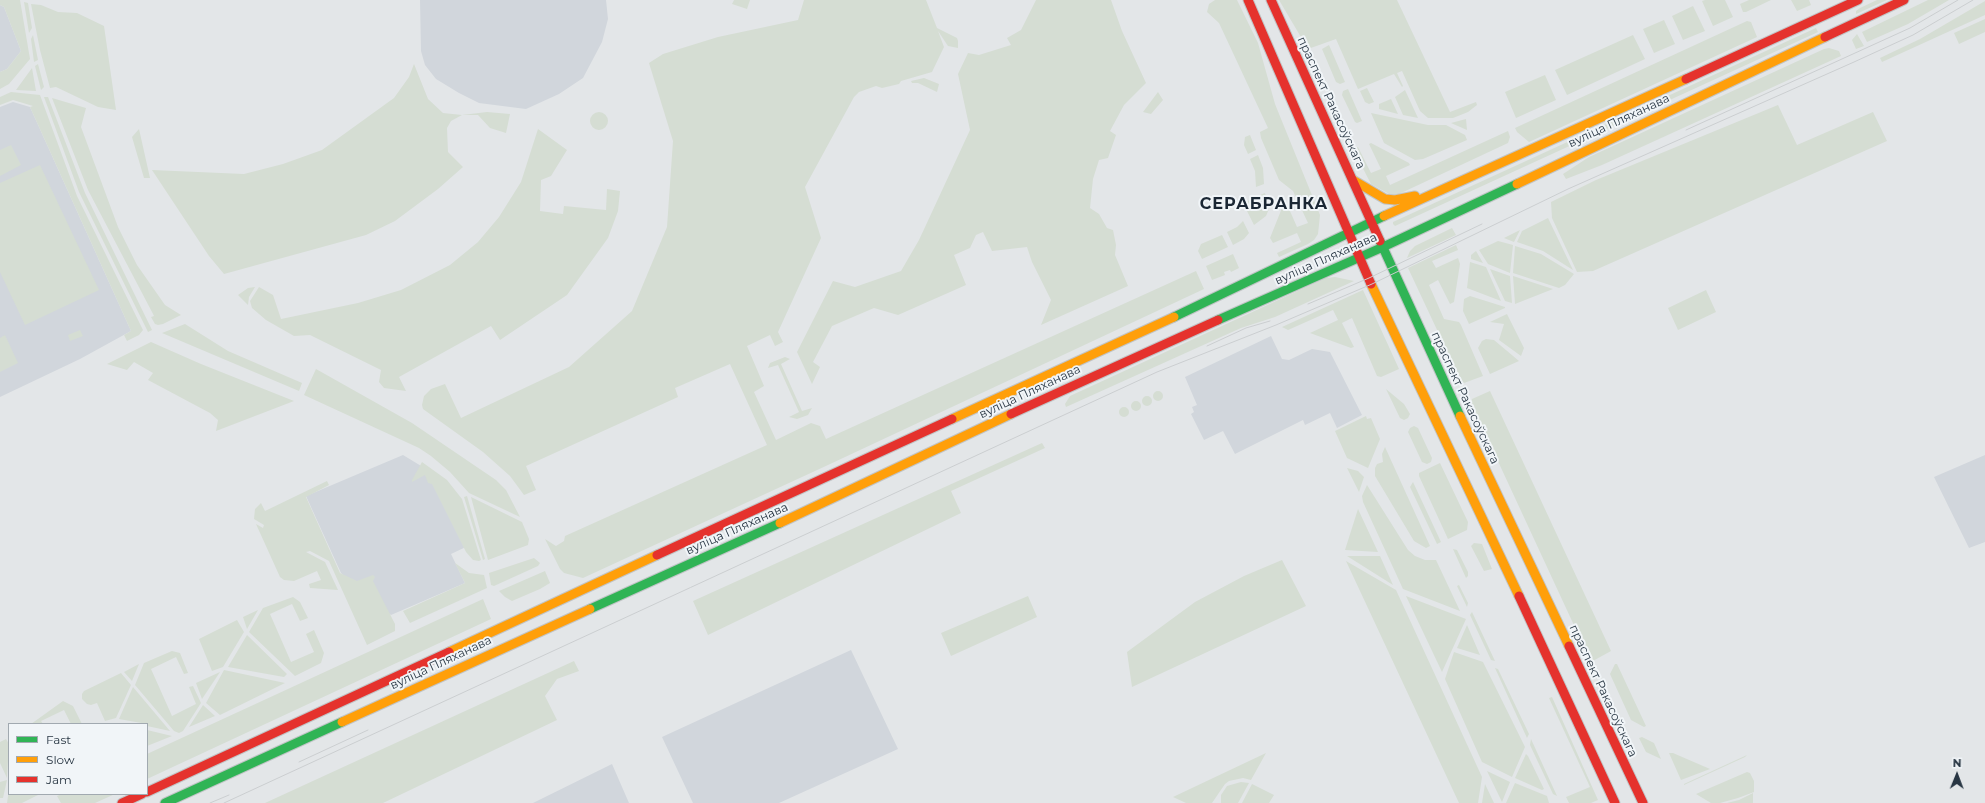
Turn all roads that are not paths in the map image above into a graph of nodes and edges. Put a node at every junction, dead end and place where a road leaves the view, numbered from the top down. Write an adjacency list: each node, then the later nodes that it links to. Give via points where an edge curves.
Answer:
1 (1248, 0): 8 (main road, праспект Ракасоўскага)
2 (1271, 0): 5 (main road, праспект Ракасоўскага)
3 (1858, 0): 6 (main road, вуліца Пляханава)
4 (1904, 0): 9 (main road, вуліца Пляханава)
5 (1353, 180): 6 (main road, via 1376,195 1395,200); 7 (main road, праспект Ракасоўскага)
6 (1448, 187): 7 (main road, вуліца Пляханава)
7 (1372, 222): 8 (main road, вуліца Пляханава); 9 (main road, праспект Ракасоўскага)
8 (1348, 233): 10 (main road, праспект Ракасоўскага); 12 (main road, вуліца Пляханава, via 1254,280 580,590)
9 (1383, 247): 10 (main road, вуліца Пляханава); 11 (main road, праспект Ракасоўскага)
10 (1360, 256): 11 (main road, праспект Ракасоўскага, via 1384,313); 13 (main road, вуліца Пляханава, via 1048,396 852,490)
11 (1538, 610): 18 (main road, праспект Ракасоўскага); 19 (main road, праспект Ракасоўскага, via 1580,669)
12 (327, 710): 13 (main road); 14 (main road, вуліца Пляханава)
13 (334, 725): 17 (main road, вуліца Пляханава)
14 (148, 792)
15 (140, 795): 16 (main road)
16 (122, 803)
17 (165, 803)
18 (1615, 803)
19 (1643, 803)

